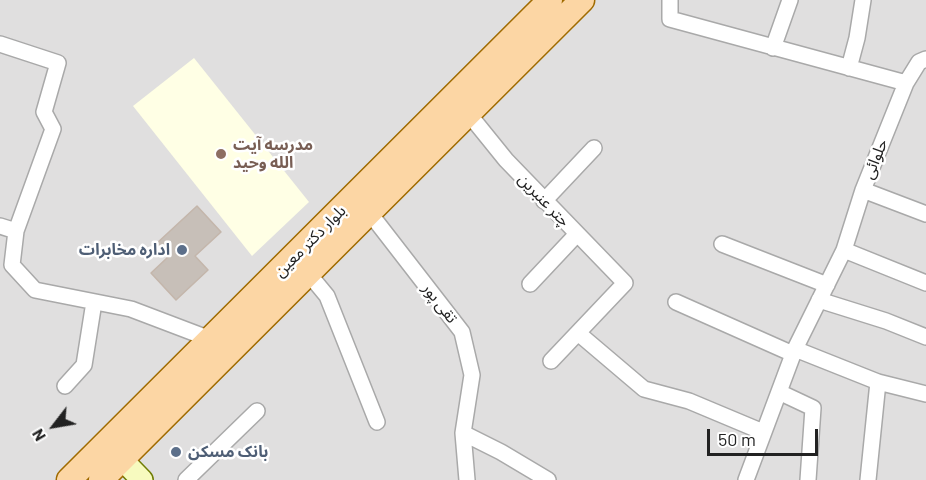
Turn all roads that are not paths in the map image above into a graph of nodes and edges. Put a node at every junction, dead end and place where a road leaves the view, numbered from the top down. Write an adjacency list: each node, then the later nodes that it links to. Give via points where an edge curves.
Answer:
1 (550, 0): 31 (main road, بلوار دکتر معین)
2 (582, 0): 11 (main road, بلوار دکتر معین)
3 (670, 0): 7 (street, via 670,19)
4 (789, 0): 7 (street)
5 (863, 0): 9 (street)
6 (0, 44): 18 (street, via 58,63 44,112 53,129)
7 (773, 48): 9 (street)
8 (926, 59): 10 (street, حلوائی, via 919,62)
9 (849, 68): 10 (street)
10 (906, 83): 13 (street, حلوائی)
11 (468, 113): 14 (street, چتر عنبرین); 15 (main road, بلوار دکتر معین)
12 (594, 148): 14 (street)
13 (863, 190): 16 (street); 21 (street, حلوائی)
14 (544, 201): 19 (street, چتر عنبرین)
15 (369, 212): 22 (main road, بلوار دکتر معین); 41 (street, تقی پور, via 462,332 472,375)
16 (926, 214)
17 (0, 226): 18 (street)
18 (16, 231): 27 (street, via 12,265 35,290)
19 (577, 234): 24 (street); 29 (street, چتر عنبرین, via 625,283)
20 (722, 244): 25 (street)
21 (844, 250): 23 (street); 25 (street, حلوائی)
22 (308, 273): 39 (street, via 327,296); 42 (main road, بلوار دکتر معین)
23 (926, 283)
24 (530, 284)
25 (827, 285): 26 (street, حلوائی)
26 (819, 300): 30 (street); 32 (street, حلوائی)
27 (94, 302): 31 (street, via 131,309); 35 (street, via 84,365)
28 (676, 302): 32 (street)
29 (578, 333): 33 (street); 40 (street, via 644,389 689,401)
30 (926, 337)
31 (210, 339): 42 (main road, بلوار دکتر معین)
32 (794, 352): 34 (street); 36 (street, حلوائی)
33 (551, 361)
34 (878, 382): 37 (street); 52 (street)
35 (65, 386)
36 (779, 392): 40 (street, حلوائی); 51 (street, via 813,408)
37 (926, 394)
38 (256, 411): 47 (street)
39 (377, 422)
40 (763, 432): 50 (street, حلوائی)
41 (463, 433): 43 (street, via 501,452); 48 (street, تقی پور)
42 (114, 451): 44 (main road, بلوار دکتر معین); 45 (main road, بلوار دکتر معین); 46 (street)
43 (525, 474): 49 (street)
44 (69, 480)
45 (101, 480)
46 (142, 480)
47 (186, 480)
48 (467, 480)
49 (548, 480)
50 (746, 480)
51 (808, 480)
52 (868, 480)

